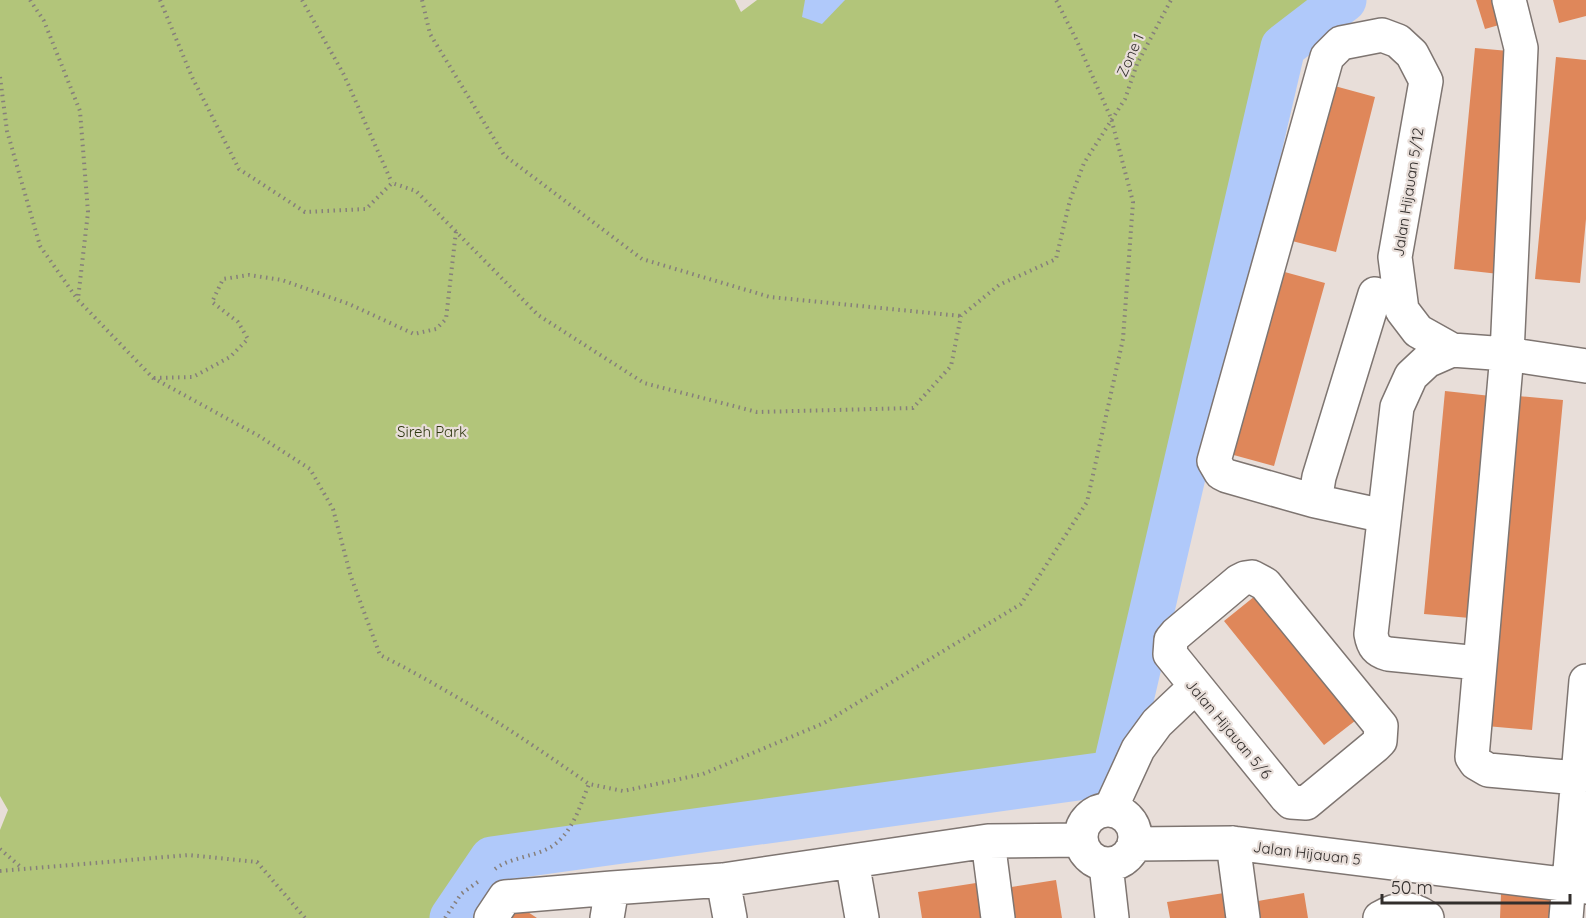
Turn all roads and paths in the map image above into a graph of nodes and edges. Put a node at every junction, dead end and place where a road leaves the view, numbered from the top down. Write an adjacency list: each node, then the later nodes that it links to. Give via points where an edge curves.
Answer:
1 (30, 0): 13 (path, via 44,21 80,111 87,212)
2 (160, 0): 10 (path, via 192,77 239,170 305,212 366,208)
3 (302, 0): 10 (path, via 344,75)
4 (422, 0): 14 (path, via 430,34 504,155 642,259 770,297)
5 (1056, 0): 9 (path)
6 (1171, 0): 9 (path, Zone 1, via 1137,64 1125,99)
7 (1509, 0): 16 (street, via 1521,48)
8 (0, 77): 13 (path, via 7,131 40,246)
9 (1111, 118): 14 (path, Zone 1, via 1084,163 1070,200 1056,259 999,285); 25 (path, via 1133,202 1123,339 1087,502 1021,604 824,723 703,774 623,791)
10 (392, 183): 11 (path, via 417,191)
11 (456, 231): 14 (path, via 538,315 644,383 757,412 913,408 951,366); 18 (path, via 446,319 435,329 414,334 349,303 282,280 249,275 223,279 212,302 238,322 248,339 231,357 194,377)
12 (1375, 294): 19 (street)
13 (78, 300): 18 (path)
14 (961, 316)
15 (1452, 350): 16 (street); 19 (street, Jalan Hijauan 5/12, via 1418,332 1402,310 1395,257 1426,81 1412,54 1398,41 1382,34 1341,43 1327,57 1214,461 1227,476); 20 (street, via 1426,361 1411,375 1397,407)
16 (1507, 354): 17 (street); 21 (street)
17 (1586, 366)
18 (153, 378): 25 (path, via 310,469 333,509 351,577 380,655 427,678)
19 (1315, 501): 20 (street)
20 (1384, 516): 21 (street, via 1371,634 1375,648 1389,654)
21 (1479, 663): 24 (street, via 1472,750 1476,764 1488,770)
22 (1586, 681): 24 (street)
23 (1195, 687): 23 (street, Jalan Hijauan 5/6, via 1170,654 1171,640 1245,578 1259,579 1381,726 1380,741 1312,799 1306,803 1291,802); 26 (street, via 1157,723 1138,748)
24 (1577, 778): 39 (street)
25 (589, 784): 35 (path, via 571,827 551,847 502,863)
26 (1110, 810): 27 (street, via 1100,810 1084,822); 30 (street, via 1127,817 1135,834)
27 (1080, 840): 28 (street); 33 (street, via 1088,857)
28 (988, 841): 32 (street); 46 (street)
29 (1233, 843): 30 (street, Jalan Hijauan 5); 39 (street, Jalan Hijauan 5); 48 (street)
30 (1134, 844): 33 (street, via 1124,860)
31 (0, 849): 34 (path)
32 (852, 861): 38 (street); 45 (street)
33 (1106, 865): 47 (street)
34 (22, 869): 36 (path); 41 (path, via 189,855 257,862)
35 (494, 870)
36 (0, 871)
37 (486, 876): 42 (path, via 461,894)
38 (723, 880): 40 (street); 44 (street)
39 (1577, 886): 51 (street)
40 (609, 903): 43 (street, via 505,897)
41 (305, 918)
42 (445, 918)
43 (491, 918)
44 (730, 918)
45 (862, 918)
46 (998, 918)
47 (1113, 918)
48 (1243, 918)
49 (1380, 918): 50 (street, via 1406,908)
50 (1427, 918)
51 (1566, 918)

